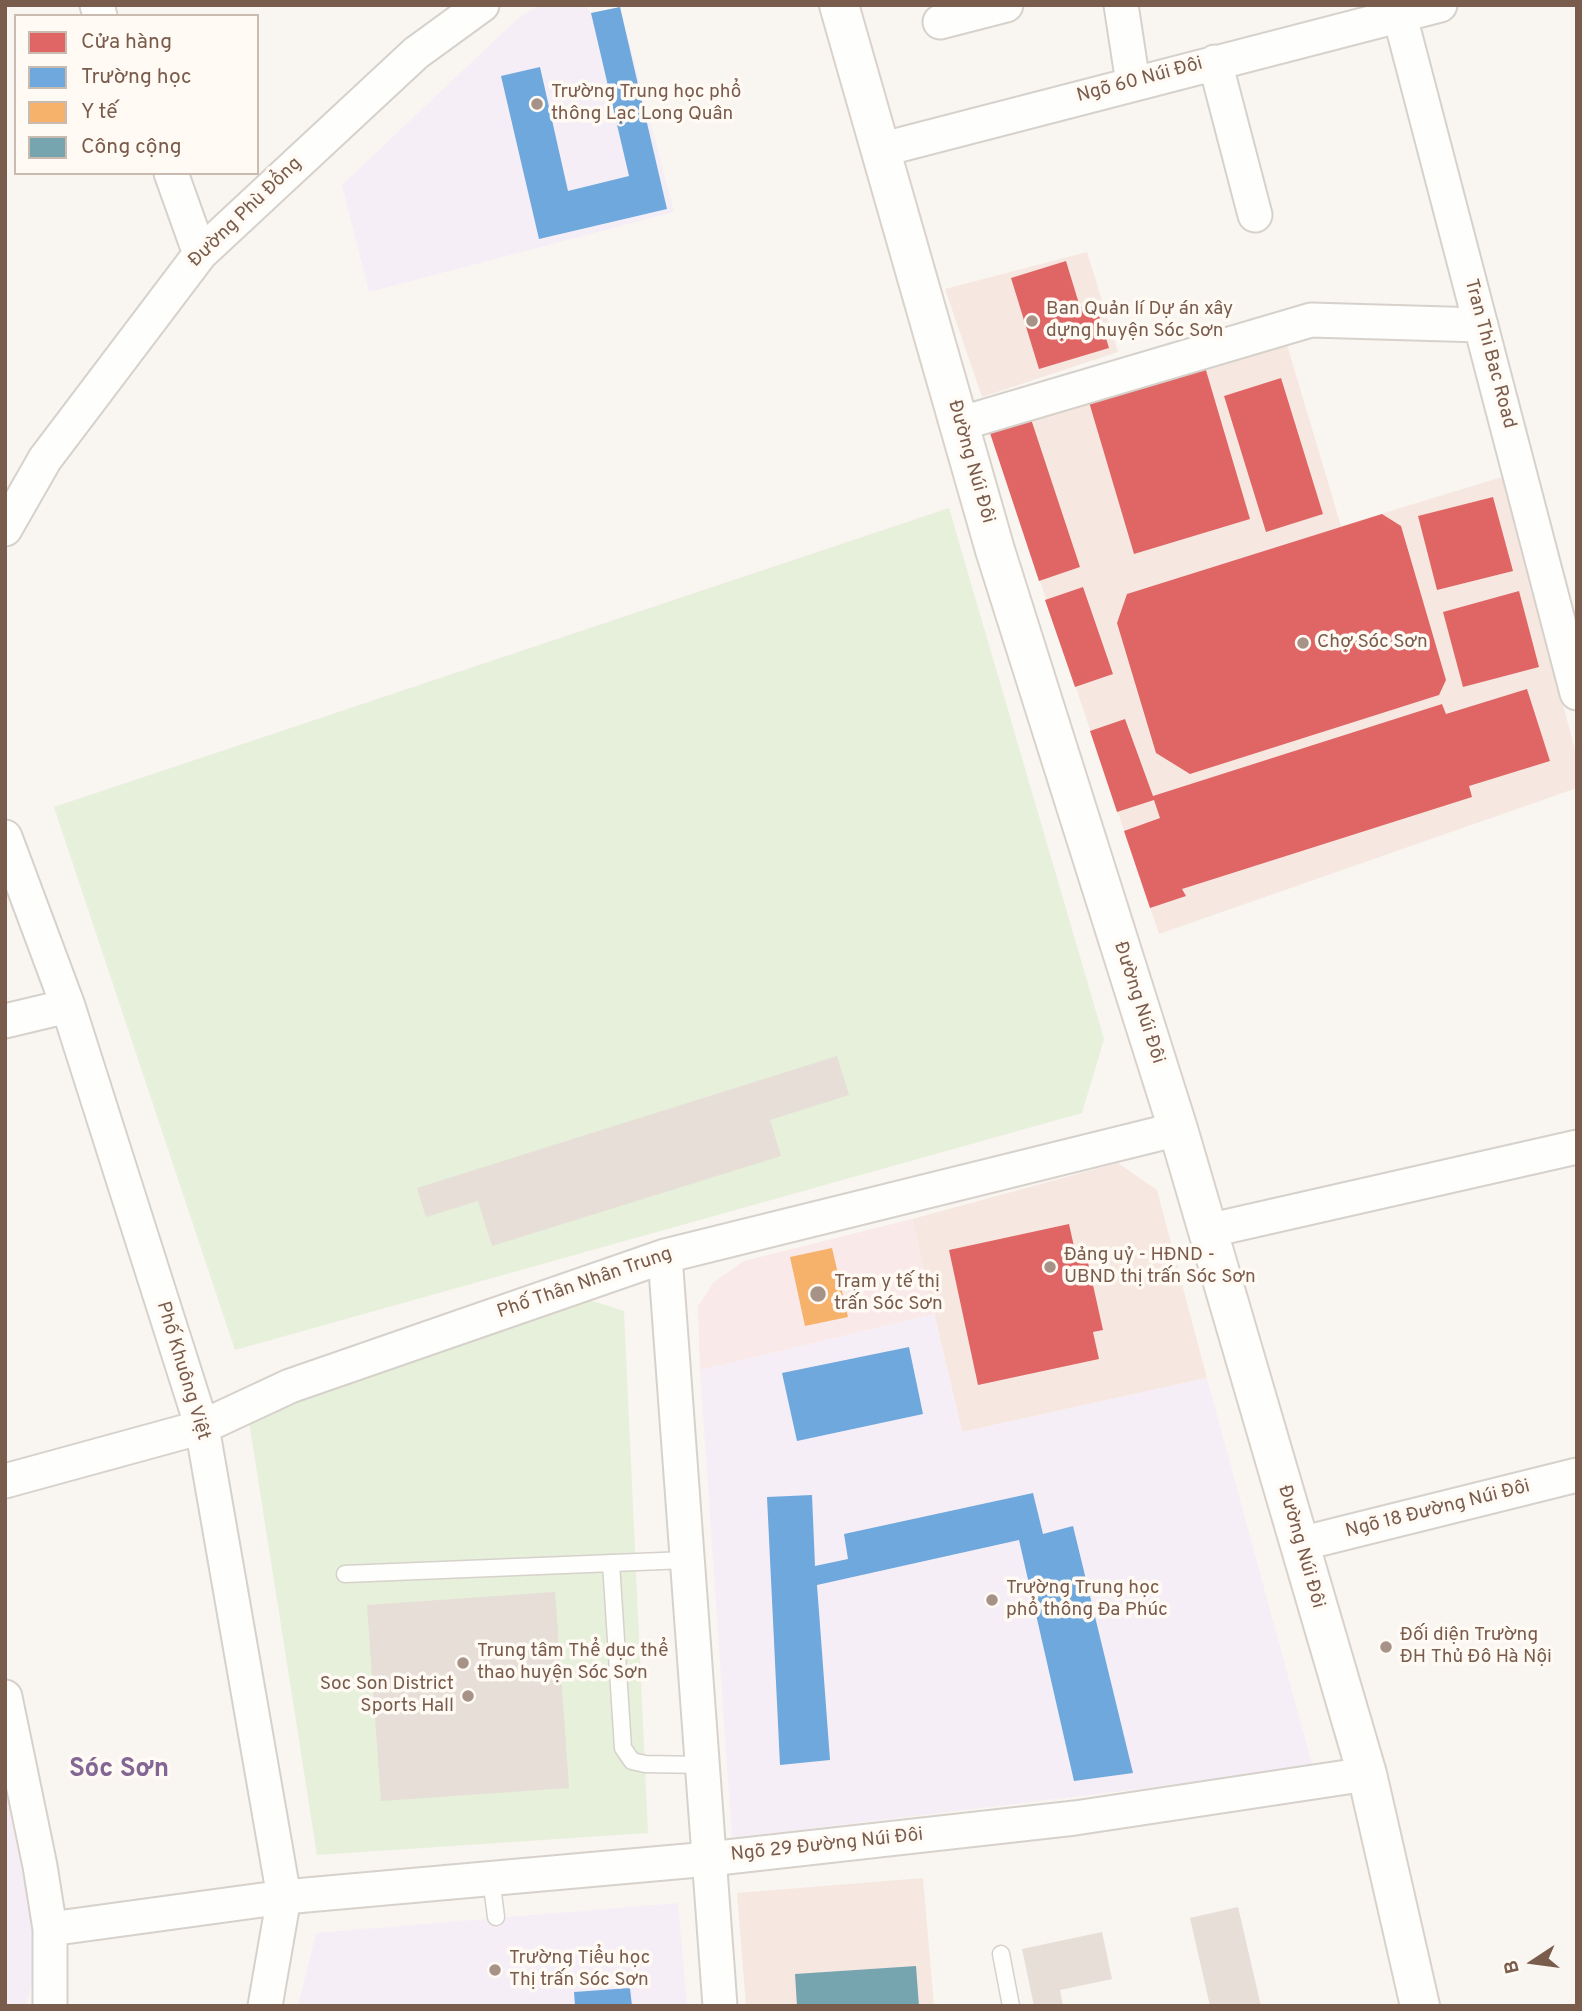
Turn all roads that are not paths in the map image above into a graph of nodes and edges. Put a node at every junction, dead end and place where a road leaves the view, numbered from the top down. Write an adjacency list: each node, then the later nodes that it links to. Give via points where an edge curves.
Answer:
1 (482, 5): 13 (street, Đường Phù Đổng, via 416,53)
2 (839, 5): 10 (main road, Đường Núi Đôi)
3 (1006, 5): 7 (street)
4 (1121, 5): 9 (street)
5 (1440, 5): 6 (street, Ngõ 60 Núi Đôi)
6 (1398, 10): 8 (street, Ngõ 60 Núi Đôi); 14 (street, Tran Thi Bac Road)
7 (940, 22)
8 (1215, 62): 9 (street, Ngõ 60 Núi Đôi); 12 (street)
9 (1133, 83): 10 (street, Ngõ 60 Núi Đôi)
10 (880, 150): 15 (main road, Đường Núi Đôi)
11 (172, 175): 13 (street)
12 (1255, 215)
13 (200, 254): 16 (street, Đường Phù Đổng, via 45,459)
14 (1481, 325): 15 (street, via 1311,320); 17 (street, Tran Thi Bac Road)
15 (959, 424): 21 (main road, Đường Núi Đôi)
16 (5, 529)
17 (1577, 693)
18 (5, 837): 19 (street, Phố Khuông Việt)
19 (68, 1006): 20 (street); 25 (street, Phố Khuông Việt)
20 (5, 1021)
21 (1178, 1129): 23 (main road, Đường Núi Đôi); 24 (street, Phố Thân Nhân Trung)
22 (1577, 1147): 23 (street)
23 (1207, 1231): 28 (main road, Đường Núi Đôi)
24 (665, 1256): 25 (street, Phố Thân Nhân Trung, via 290,1386); 29 (street)
25 (202, 1427): 27 (street, Phố Thân Nhân Trung); 37 (street, Phố Khuông Việt)
26 (1577, 1475): 28 (street, Ngõ 18 Đường Núi Đôi)
27 (5, 1481)
28 (1300, 1544): 34 (main road, Đường Núi Đôi)
29 (686, 1560): 30 (lane); 33 (street)
30 (611, 1563): 31 (lane); 33 (lane, via 623,1748 632,1761 645,1764)
31 (345, 1574)
32 (5, 1697): 39 (street)
33 (702, 1765): 35 (street)
34 (1367, 1774): 35 (street, Ngõ 29 Đường Núi Đôi, via 1075,1818); 45 (main road, Đường Núi Đôi)
35 (709, 1859): 36 (street, Ngõ 29 Đường Núi Đôi); 43 (street)
36 (491, 1878): 37 (street, Ngõ 29 Đường Núi Đôi); 38 (lane)
37 (284, 1897): 39 (street, Ngõ 29 Đường Núi Đôi); 42 (street, Phố Khuông Việt)
38 (496, 1917)
39 (50, 1929): 41 (street)
40 (1001, 1954): 44 (lane)
41 (50, 2006)
42 (265, 2006)
43 (720, 2006)
44 (1011, 2006)
45 (1420, 2006)

